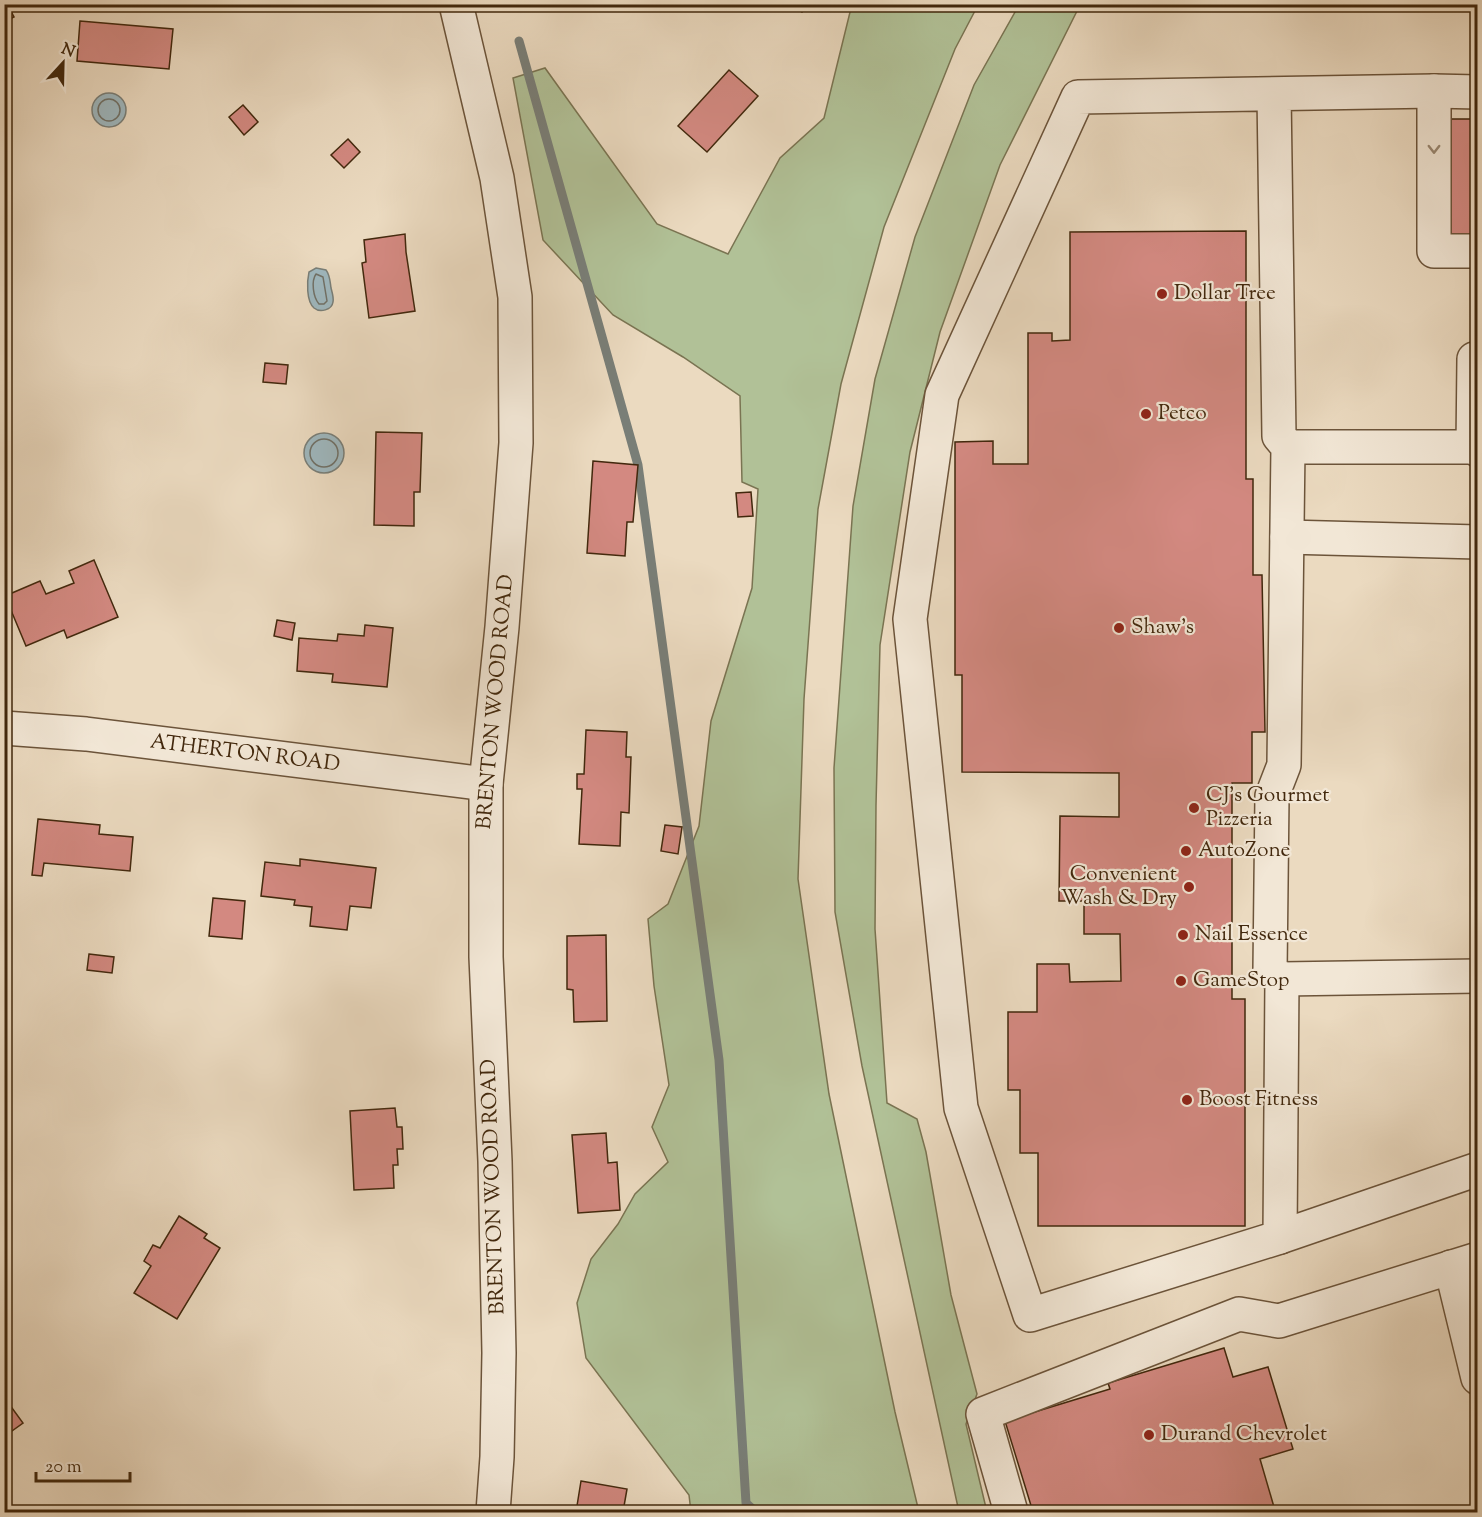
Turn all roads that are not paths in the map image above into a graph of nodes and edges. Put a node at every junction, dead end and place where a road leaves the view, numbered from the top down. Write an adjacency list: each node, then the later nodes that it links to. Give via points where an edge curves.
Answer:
1 (456, 4): 12 (street, BRENTON WOOD ROAD, via 497,178 515,297 516,443)
2 (1434, 91): 3 (street); 4 (street); 5 (street, one-way to 5, via 1434,251)
3 (1478, 92)
4 (1274, 94): 7 (street, via 1279,436); 16 (street, via 1078,97 942,395 910,619 961,1108 1030,1315)
5 (1478, 251)
6 (1474, 359): 8 (street)
7 (1288, 447): 8 (street); 9 (street)
8 (1476, 447)
9 (1287, 537): 10 (street); 14 (street, via 1284,765 1272,796 1270,971)
10 (1478, 542)
11 (4, 728): 12 (street, ATHERTON ROAD, via 86,734)
12 (486, 784): 19 (street, BRENTON WOOD ROAD, via 486,957 499,1353)
13 (1478, 976): 14 (street)
14 (1282, 979): 16 (street)
15 (1478, 1169): 16 (street)
16 (1280, 1237)
17 (1464, 1263): 18 (street); 20 (street, via 1279,1321 1239,1314 983,1414)
18 (1478, 1378)
19 (493, 1512)
20 (1011, 1512)

